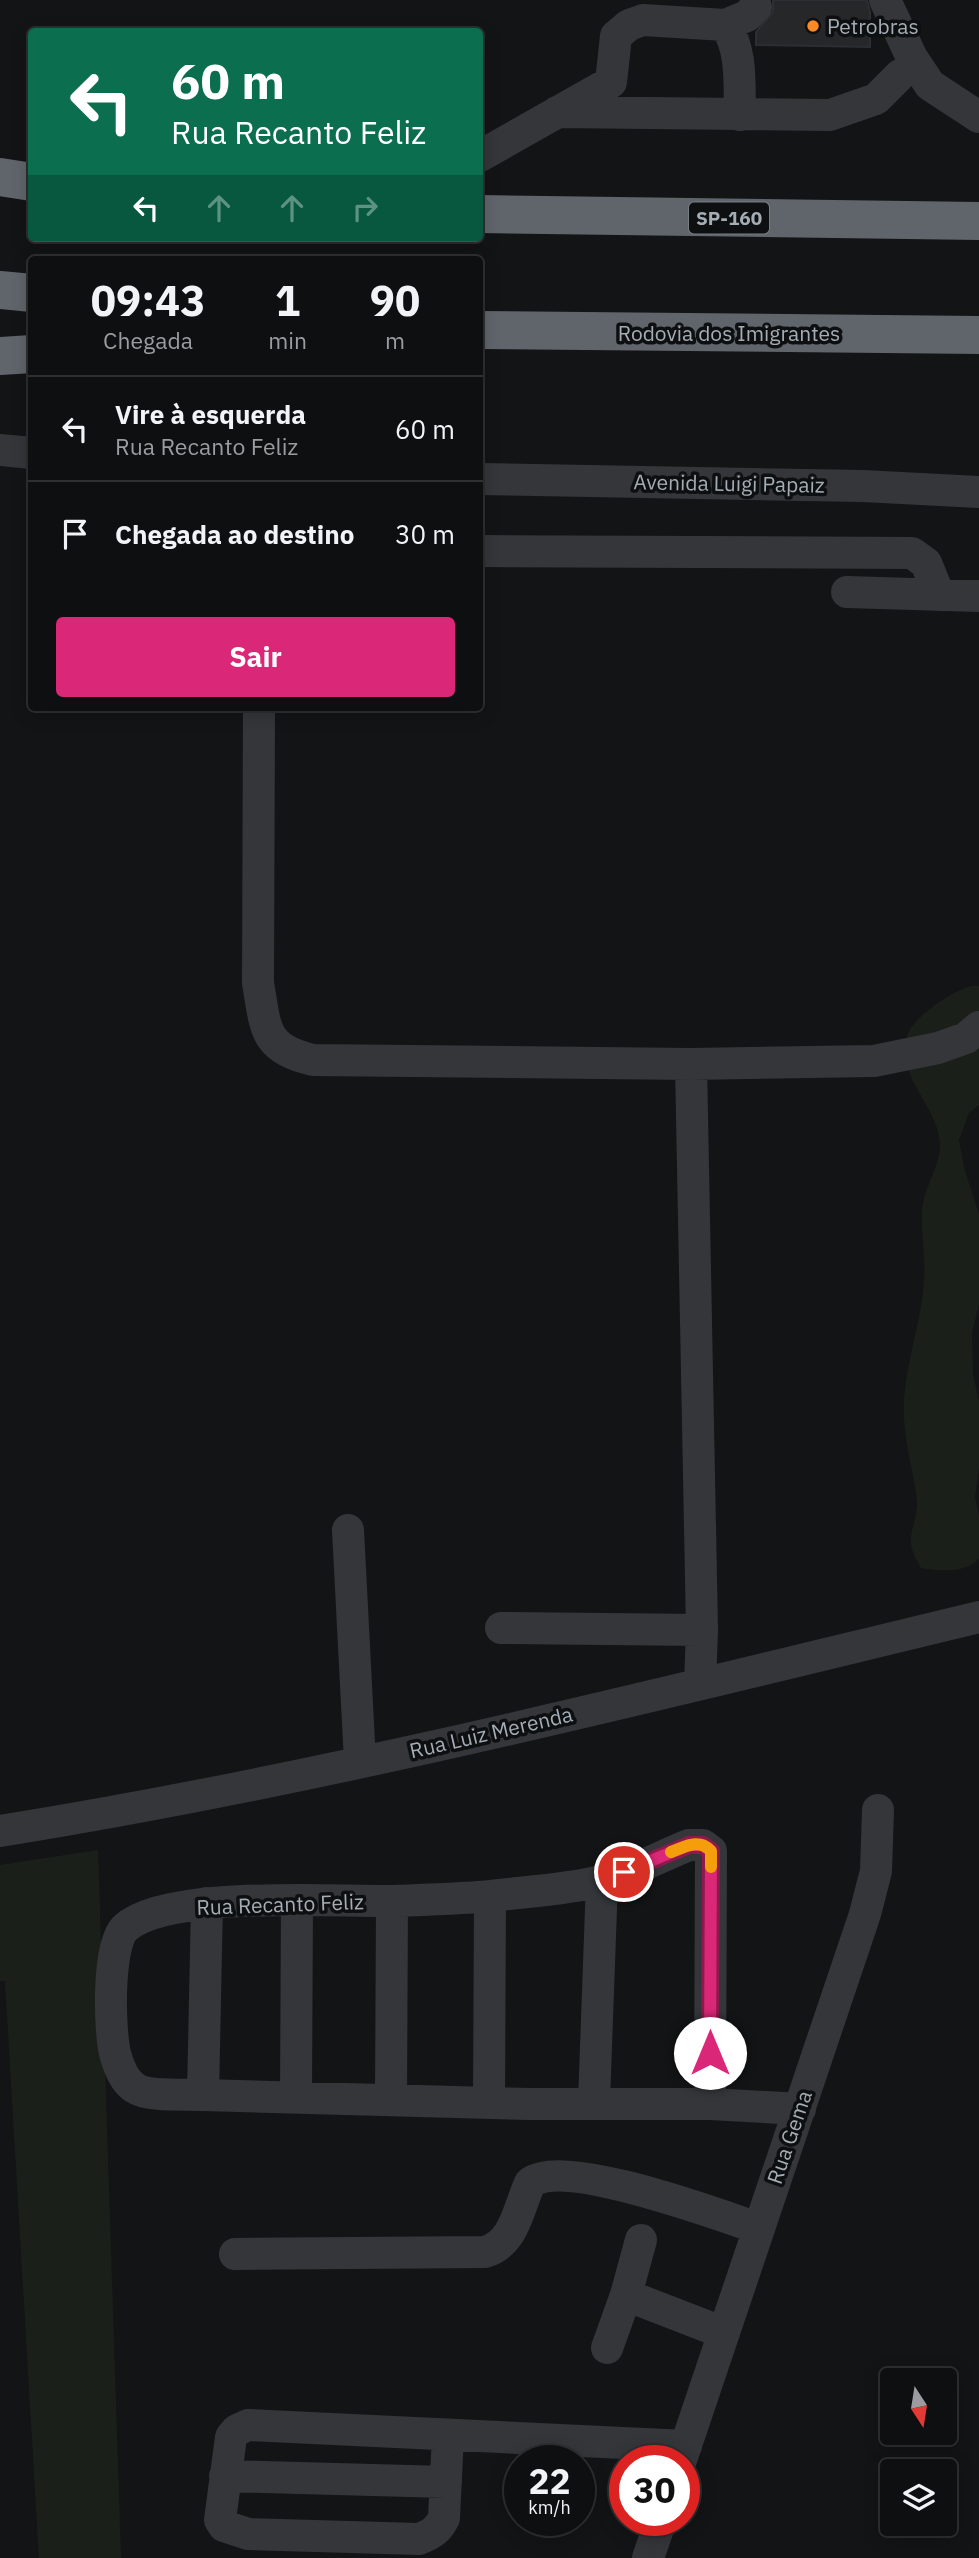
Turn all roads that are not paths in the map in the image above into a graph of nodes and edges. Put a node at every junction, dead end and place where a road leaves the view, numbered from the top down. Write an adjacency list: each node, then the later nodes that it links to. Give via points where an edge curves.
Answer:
1 (885, 0): 7 (street, via 930,85)
2 (757, 8): 3 (street)
3 (725, 25): 5 (street, via 643,20 629,25 617,37 611,82); 6 (street, via 738,70)
4 (900, 75): 6 (street, via 876,99 830,115)
5 (557, 112): 6 (street); 8 (street)
6 (740, 115)
7 (979, 117)
8 (483, 154)
9 (0, 177): 10 (highway)
10 (28, 180)
11 (483, 215): 12 (highway, SP-160)
12 (979, 221)
13 (0, 290): 14 (highway)
14 (28, 293)
15 (488, 332): 16 (highway, Rodovia dos Imigrantes)
16 (979, 335)
17 (28, 354): 18 (highway)
18 (0, 356)
19 (0, 450): 20 (street)
20 (28, 453)
21 (483, 479): 22 (street, Avenida Luigi Papaiz)
22 (979, 492)
23 (483, 551): 25 (street, via 912,553 926,563)
24 (847, 592): 25 (street)
25 (939, 594): 26 (street)
26 (979, 596)
27 (259, 711): 29 (street, via 258,984 273,1041 289,1054 313,1060)
28 (979, 1027): 29 (street, via 966,1038 938,1048 874,1061)
29 (691, 1064): 33 (street)
30 (348, 1530): 35 (street)
31 (979, 1618): 34 (street, Rua Luiz Merenda)
32 (501, 1628): 33 (street)
33 (702, 1630): 34 (street)
34 (700, 1685): 35 (street, Rua Luiz Merenda)
35 (360, 1762): 37 (street, Rua Luiz Merenda)
36 (878, 1810): 49 (street, Rua Gema, via 876,1871)
37 (0, 1831)
38 (602, 1881): 39 (street, Rua Recanto Feliz); 46 (street); 48 (street, Rua Recanto Feliz, via 689,1845 703,1845 711,1851)
39 (489, 1896): 41 (street, Rua Recanto Feliz); 47 (street)
40 (297, 1901): 41 (street, Rua Recanto Feliz); 42 (street, Rua Recanto Feliz); 44 (street)
41 (391, 1901): 45 (street)
42 (207, 1903): 43 (street); 43 (street, Rua Recanto Feliz, via 161,1912 124,1929 114,1958 111,2036 124,2076 135,2089)
43 (203, 2095): 44 (street, Rua Recanto Feliz)
44 (296, 2097): 45 (street, Rua Recanto Feliz)
45 (391, 2100): 47 (street, Rua Recanto Feliz)
46 (594, 2102): 47 (street, Rua Recanto Feliz); 48 (street, Rua Recanto Feliz)
47 (489, 2103)
48 (710, 2104): 49 (street, Rua Recanto Feliz)
49 (800, 2109): 50 (street, Rua Gema)
50 (758, 2228): 52 (street, via 620,2185 545,2176 530,2183 507,2239 485,2252); 54 (street, Rua Gema)
51 (641, 2240): 53 (street)
52 (235, 2254)
53 (626, 2295): 54 (street); 55 (street)
54 (724, 2333): 57 (street, Rua Gema)
55 (607, 2348)
56 (448, 2435): 58 (street); 59 (street, via 248,2425 231,2437); 60 (street)
57 (687, 2445)
58 (609, 2447)
59 (225, 2476): 60 (street); 60 (street, via 220,2520 224,2526 248,2534 419,2539 440,2527)
60 (446, 2482)
61 (656, 2536): 62 (street)
62 (648, 2558)

